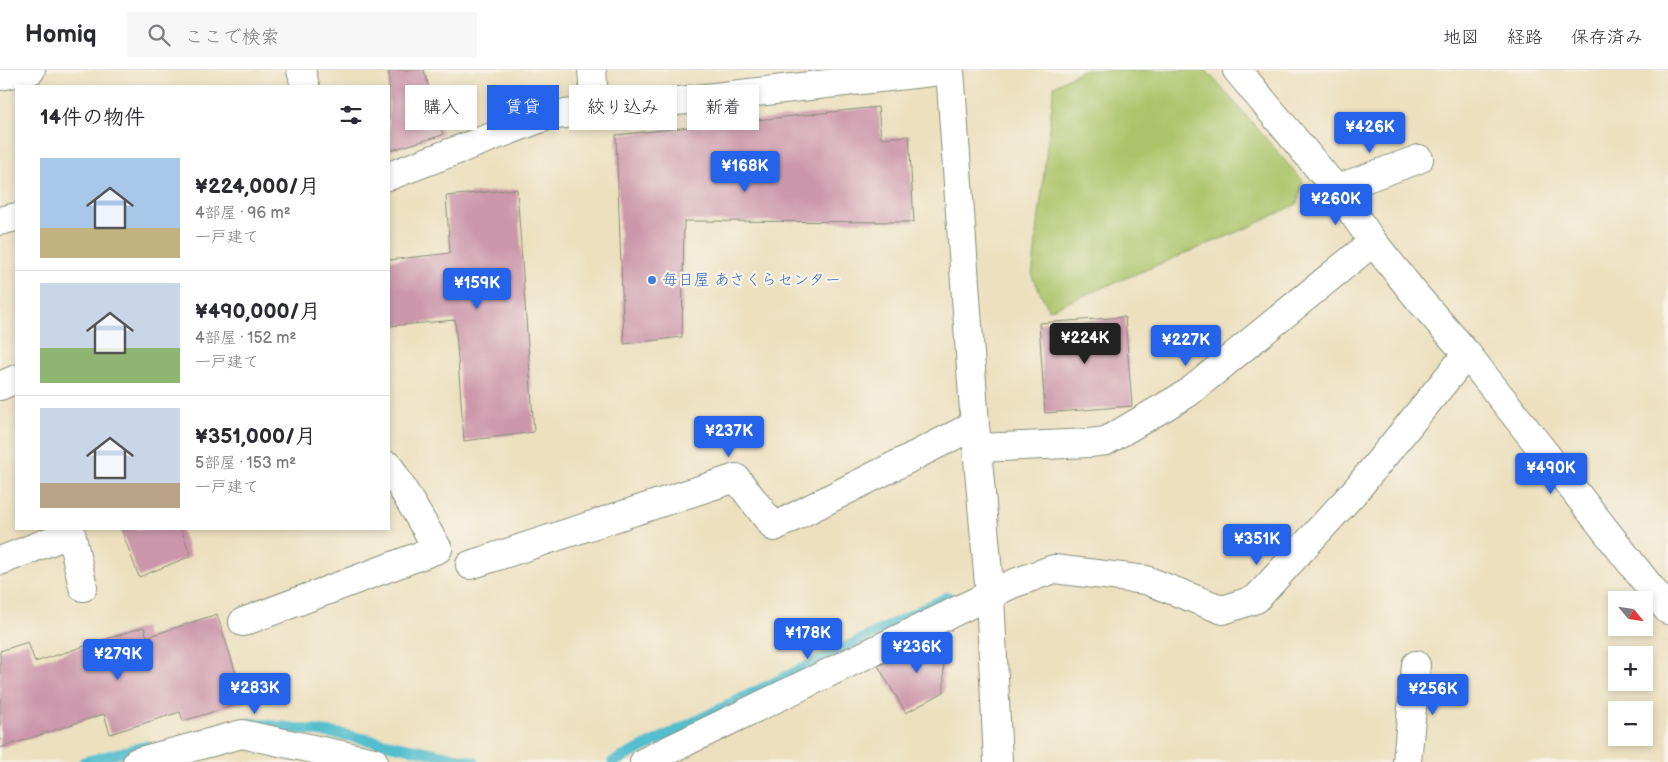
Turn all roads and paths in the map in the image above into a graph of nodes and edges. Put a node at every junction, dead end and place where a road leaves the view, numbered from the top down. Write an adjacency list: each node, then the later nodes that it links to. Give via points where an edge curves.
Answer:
1 (301, 70): 5 (street)
2 (592, 70): 6 (street)
3 (949, 70): 7 (street); 18 (street)
4 (1237, 70): 11 (street)
5 (305, 85)
6 (593, 85)
7 (677, 102)
8 (569, 114): 10 (street, via 547,116)
9 (1419, 159): 11 (street)
10 (390, 176)
11 (1336, 189): 14 (street)
12 (15, 218): 13 (street)
13 (0, 221)
14 (1374, 242): 15 (street); 18 (street, via 1188,393 1106,441 1090,443)
15 (1467, 354): 24 (street, via 1356,490 1256,599 1223,610 1146,580 1054,569 1012,584); 25 (street)
16 (15, 380): 17 (street)
17 (0, 386)
18 (977, 436): 22 (street, via 774,527 736,478); 24 (street)
19 (390, 468): 26 (street, via 438,549)
20 (70, 531): 21 (street); 23 (street)
21 (0, 561)
22 (470, 565)
23 (83, 587)
24 (990, 596): 30 (street); 31 (street)
25 (1668, 610)
26 (243, 622)
27 (1416, 665): 32 (street)
28 (137, 762): 29 (street, via 242,734)
29 (374, 762)
30 (644, 762)
31 (998, 762)
32 (1407, 762)

